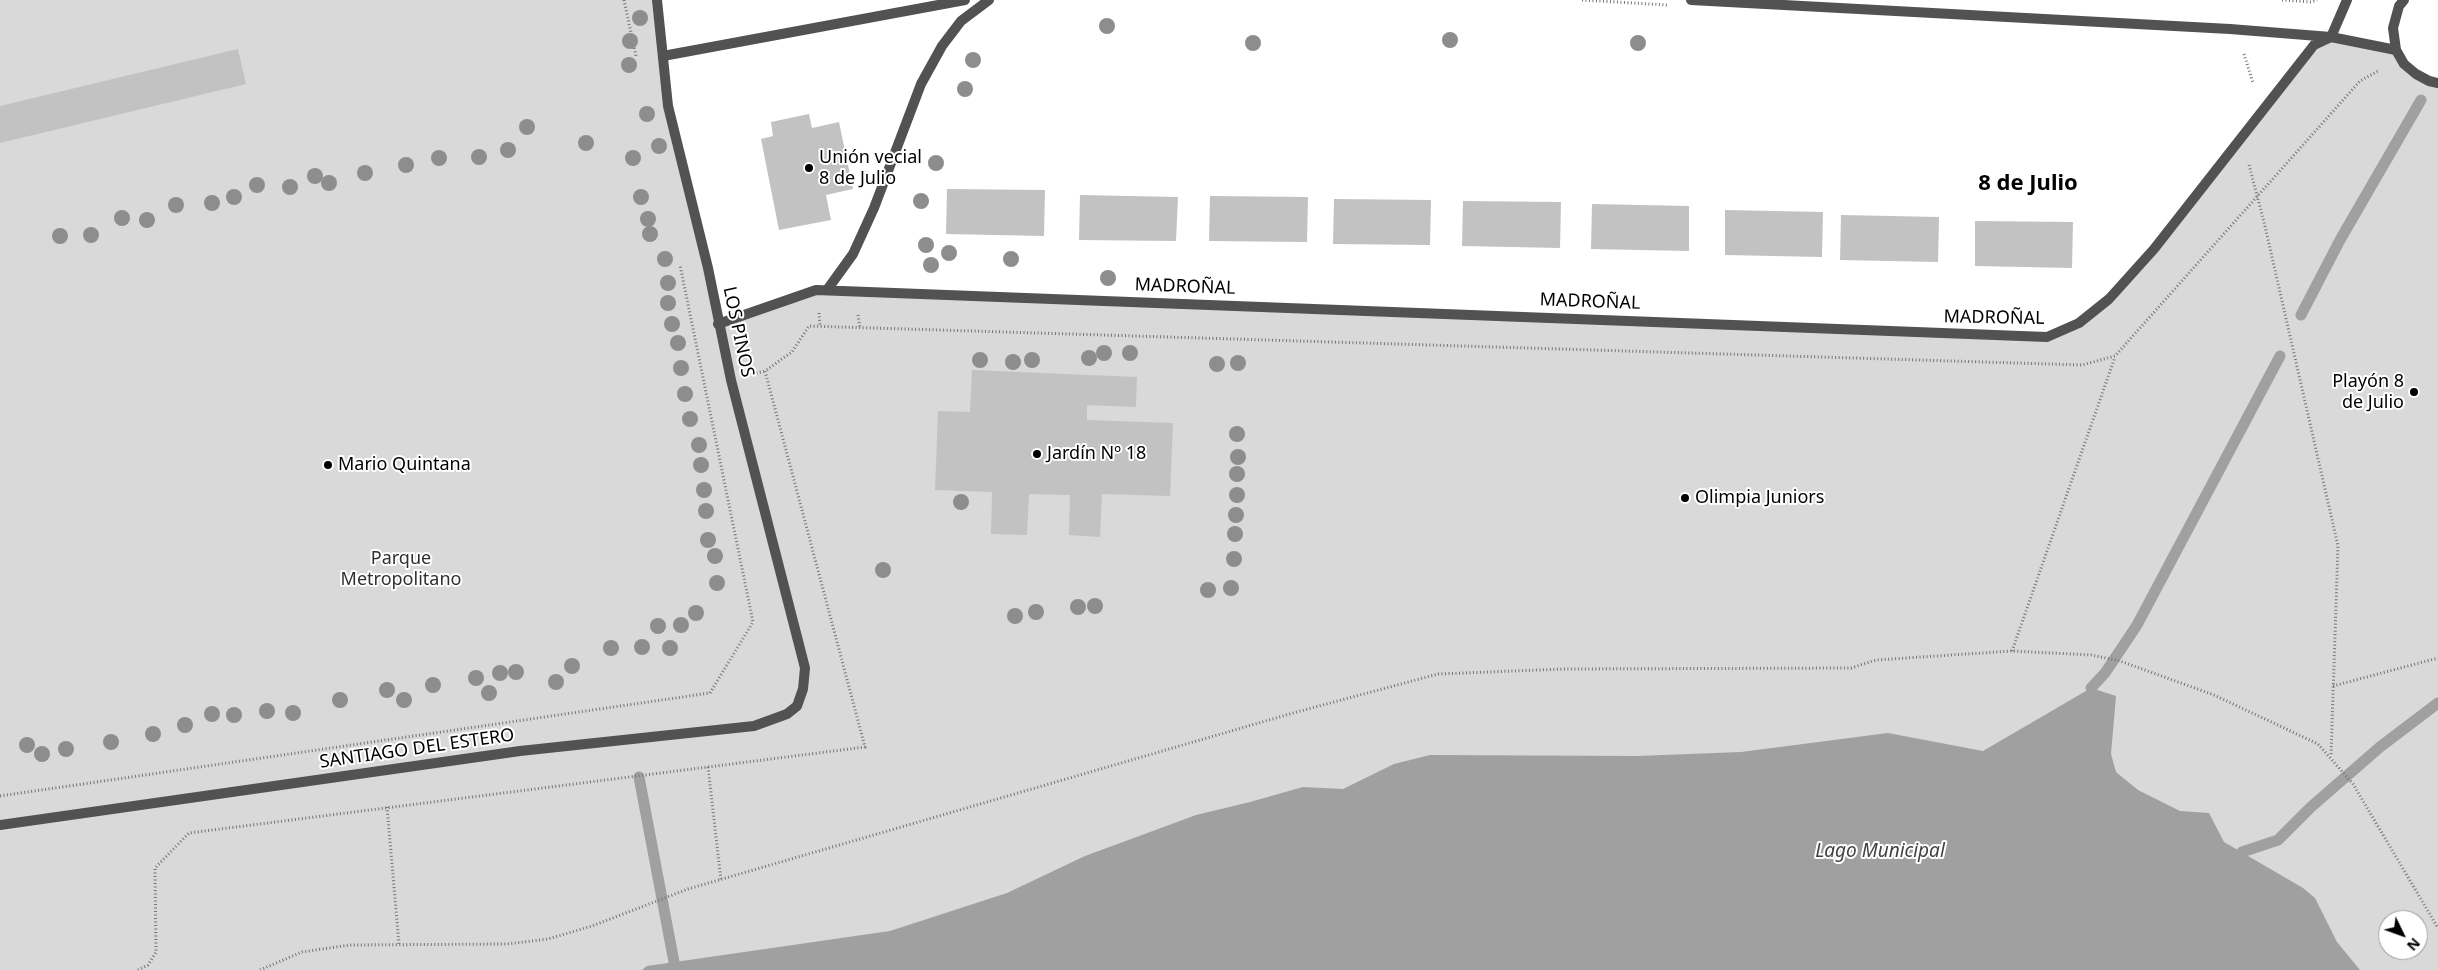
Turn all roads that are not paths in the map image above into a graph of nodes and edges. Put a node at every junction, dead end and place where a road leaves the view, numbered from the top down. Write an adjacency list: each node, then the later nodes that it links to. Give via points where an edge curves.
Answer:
1 (657, 0): 9 (street, LOS PINOS)
2 (965, 0): 9 (street)
3 (989, 0): 11 (street, via 961,21 942,46 922,84 874,208 852,254)
4 (1692, 0): 7 (street)
5 (2347, 0): 7 (street)
6 (2404, 0): 8 (street, via 2393,28)
7 (2331, 37): 8 (street); 11 (street, MADROÑAL, via 2314,45 2154,249 2109,299 2079,323 2047,337)
8 (2396, 50): 10 (street, via 2404,64 2416,74)
9 (663, 56): 12 (street, LOS PINOS, via 668,106 708,268)
10 (2438, 83)
11 (827, 290): 12 (street, MADROÑAL, via 816,290)
12 (718, 324): 13 (street, LOS PINOS)
13 (805, 668): 14 (street, SANTIAGO DEL ESTERO, via 797,706 787,714 754,726 520,751)
14 (0, 824)

